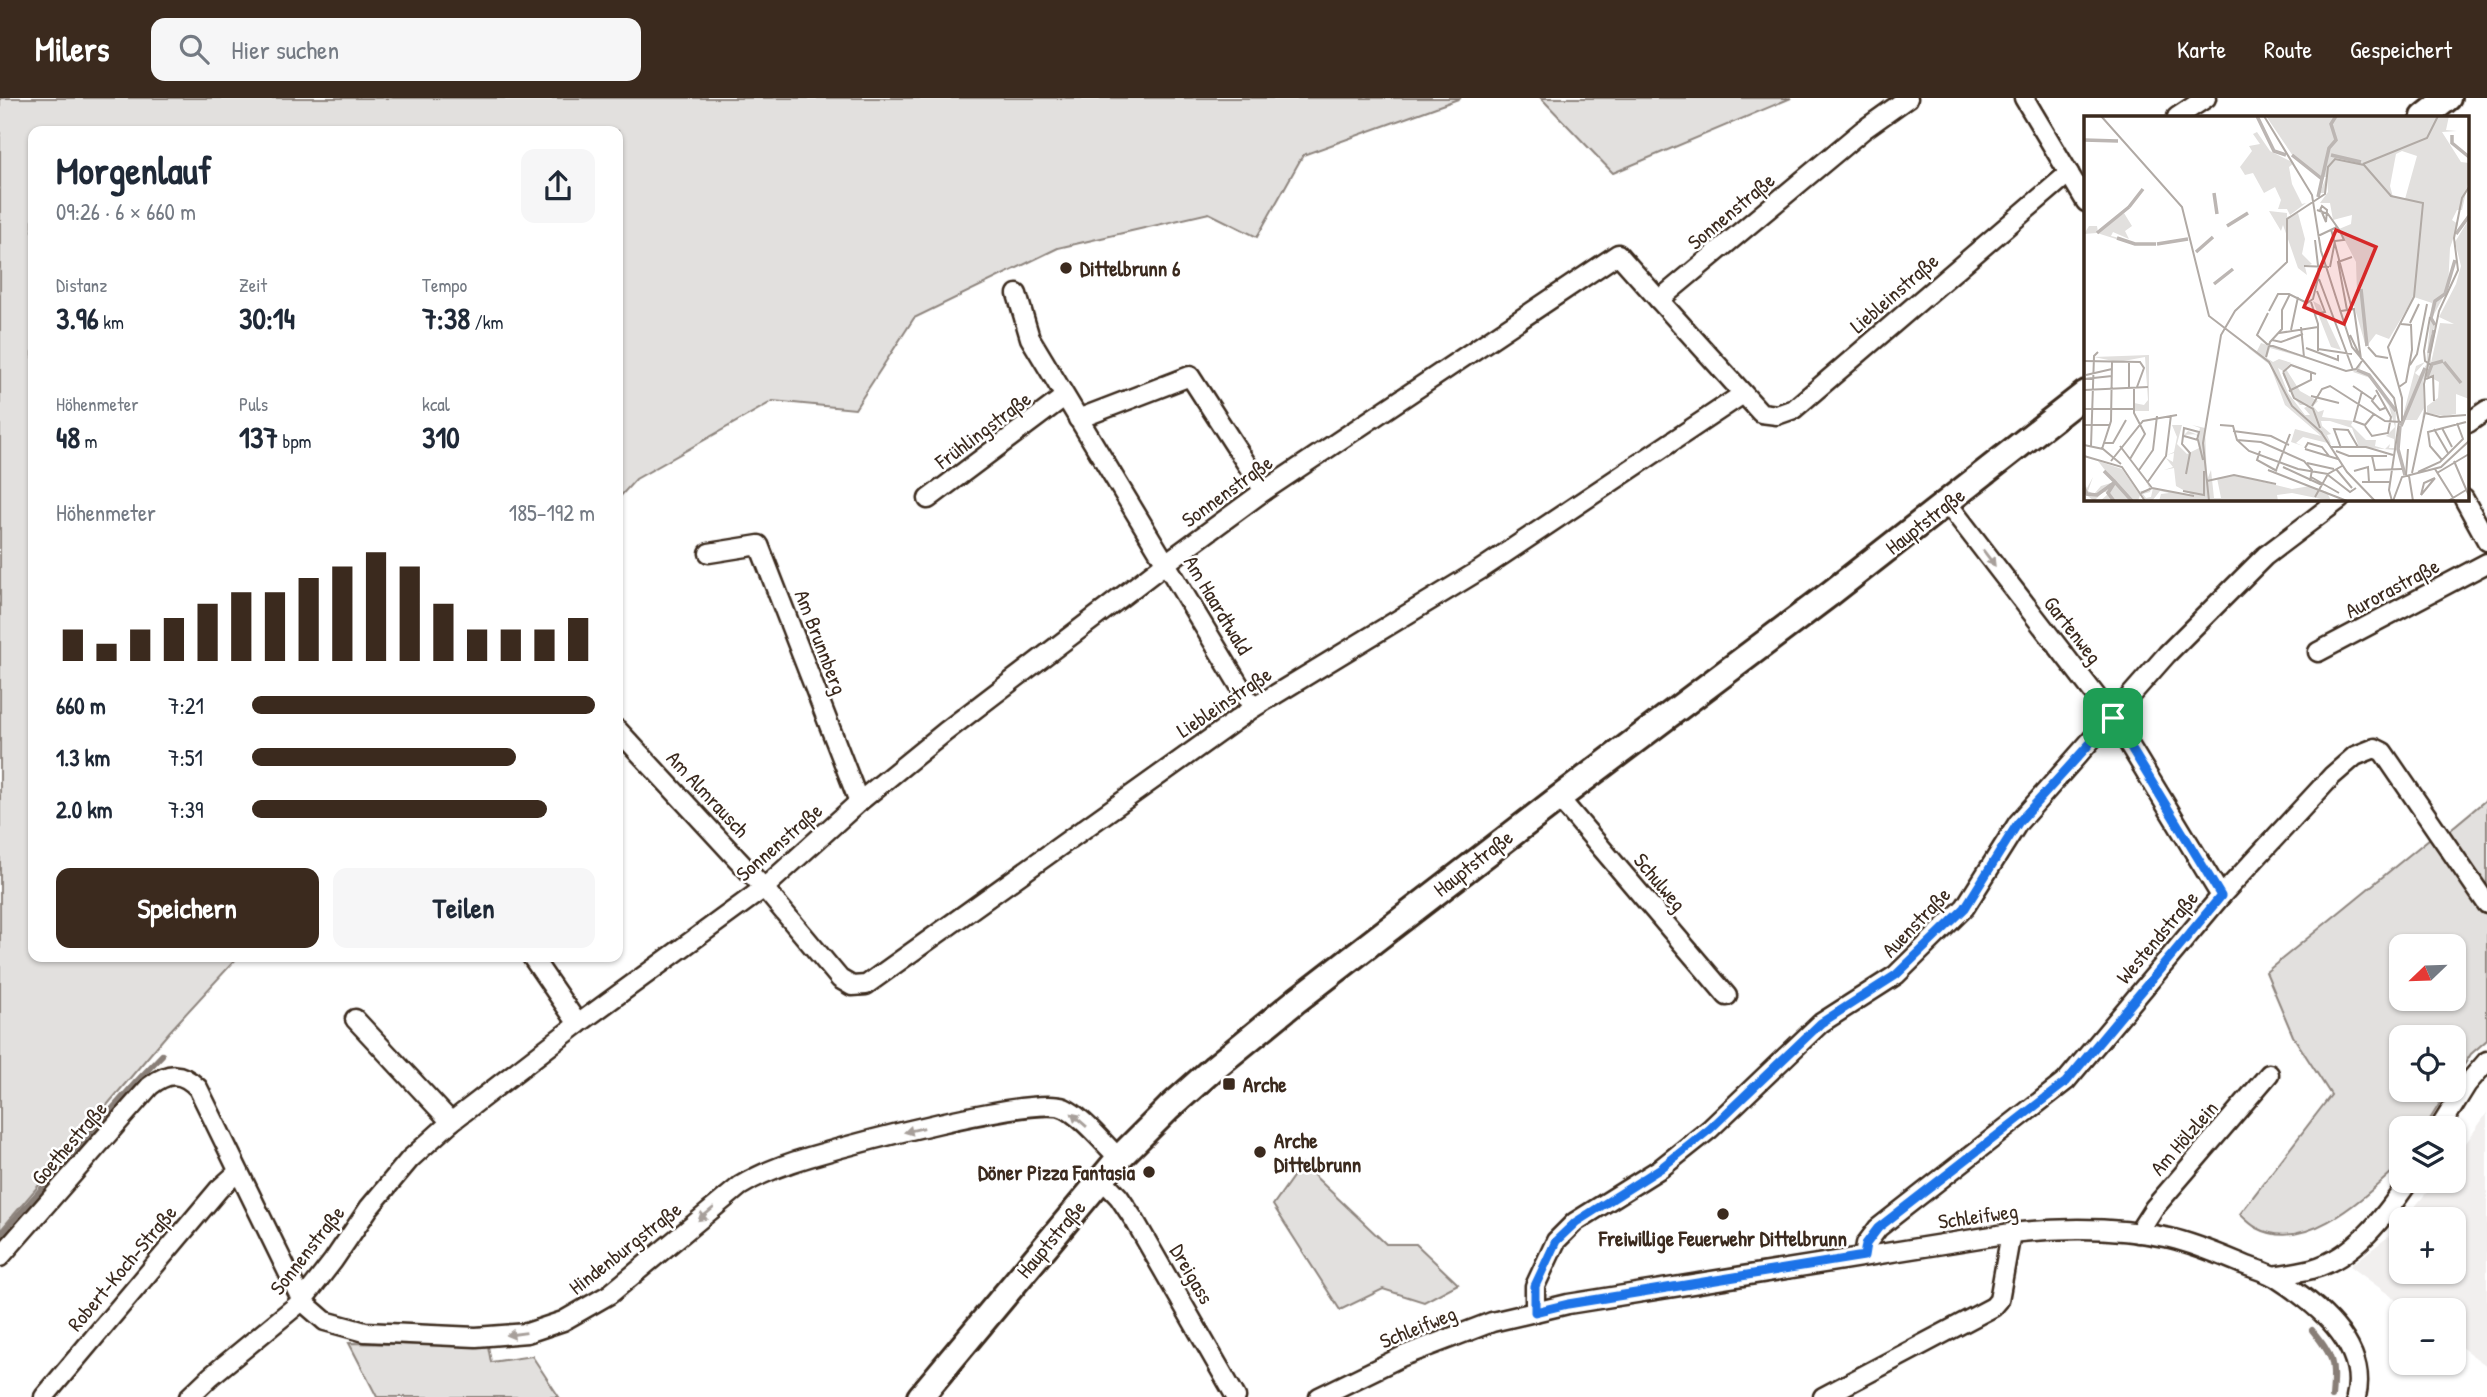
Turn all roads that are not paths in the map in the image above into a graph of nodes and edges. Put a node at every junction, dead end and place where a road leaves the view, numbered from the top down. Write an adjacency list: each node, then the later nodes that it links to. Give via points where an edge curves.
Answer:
1 (1909, 98): 10 (street, Sonnenstraße, via 1863,130)
2 (2024, 98): 7 (street)
3 (2206, 98): 5 (street)
4 (2448, 98): 6 (street)
5 (2179, 116)
6 (2425, 116)
7 (2077, 178): 8 (street); 11 (street, Liebleinstraße, via 1794,408 1777,415 1761,413)
8 (2084, 197)
9 (1017, 294): 13 (street, Am Haardtwald, via 1030,338)
10 (1659, 300): 11 (street, Liebleinstraße); 17 (street, Sonnenstraße, via 1618,254)
11 (1743, 394): 27 (street, Liebleinstraße, via 1480,570)
12 (2084, 395): 21 (street, Hauptstraße)
13 (1064, 397): 15 (street, Am Haardtwald); 18 (street, Frühlingstraße)
14 (2487, 410): 16 (street)
15 (1078, 419): 17 (street, via 1190,376); 24 (street, Am Haardtwald)
16 (2470, 422)
17 (1264, 491): 24 (street, Sonnenstraße)
18 (928, 499)
19 (2339, 500): 28 (street, Auenstraße, via 2265,556 2167,654)
20 (2465, 500): 22 (street)
21 (1948, 504): 28 (street, Gartenweg, one-way to 28); 30 (street, Hauptstraße)
22 (2487, 541)
23 (709, 553): 31 (street, Am Brunnberg, via 758,545)
24 (1166, 563): 27 (street, Am Haardtwald); 31 (street, Sonnenstraße)
25 (2487, 563): 26 (street, Aurorastraße)
26 (2318, 652)
27 (1253, 708): 32 (street, Liebleinstraße, via 866,985 852,986 840,979)
28 (2113, 718): 33 (street, Gartenweg); 54 (street, Auenstraße, via 2018,823 1965,908 1896,975 1821,1023 1710,1129 1661,1168 1576,1222 1556,1241 1535,1286)
29 (623, 735): 32 (street, Am Almrausch)
30 (1559, 798): 36 (street, Schulweg); 44 (street, Hauptstraße, via 1270,1021)
31 (859, 802): 32 (street, Sonnenstraße)
32 (764, 888): 38 (street, Sonnenstraße)
33 (2221, 896): 34 (street, Westendstraße, via 2332,776 2355,756 2375,748 2392,762); 50 (street, Westendstraße, via 2066,1082 1878,1228 1866,1244)
34 (2487, 904)
35 (535, 962): 38 (street)
36 (1727, 996)
37 (355, 1019): 43 (street)
38 (578, 1024): 43 (street, Sonnenstraße)
39 (2487, 1061): 42 (street)
40 (2269, 1074): 49 (street, Am Hölzlein, via 2154,1208)
41 (182, 1077): 45 (street, Hindenburgstraße, via 198,1088); 51 (street, Goethestraße, via 163,1076 150,1086)
42 (2447, 1116)
43 (451, 1122): 53 (street, Sonnenstraße, via 410,1159 369,1208)
44 (1119, 1158): 46 (street, Hauptstraße); 53 (street, Hindenburgstraße, one-way to 53, via 1077,1117 1049,1106 980,1115 808,1157 754,1177 610,1294 563,1321 527,1333 476,1337 365,1332 325,1321)
45 (238, 1172): 53 (street, Hindenburgstraße); 55 (street, Robert-Koch-Straße)
46 (1101, 1178): 57 (street, Hauptstraße); 58 (street, Dreigass, via 1135,1221)
47 (2400, 1193): 52 (street, via 2373,1228 2345,1253 2314,1268)
48 (2011, 1233): 49 (street, Schleifweg, via 2078,1229); 50 (street, Schleifweg); 60 (street, via 1999,1300 1993,1307)
49 (2138, 1233): 52 (street, Schleifweg, via 2206,1249)
50 (1864, 1256): 54 (street, Schleifweg)
51 (0, 1257)
52 (2273, 1276): 61 (street, Schleifweg, via 2325,1315 2343,1336 2354,1358)
53 (302, 1301): 56 (street, Sonnenstraße)
54 (1535, 1312): 59 (street, Schleifweg, via 1492,1322 1403,1356)
55 (44, 1397)
56 (189, 1397)
57 (920, 1397)
58 (1236, 1397)
59 (1319, 1397)
60 (1823, 1397)
61 (2356, 1397)

